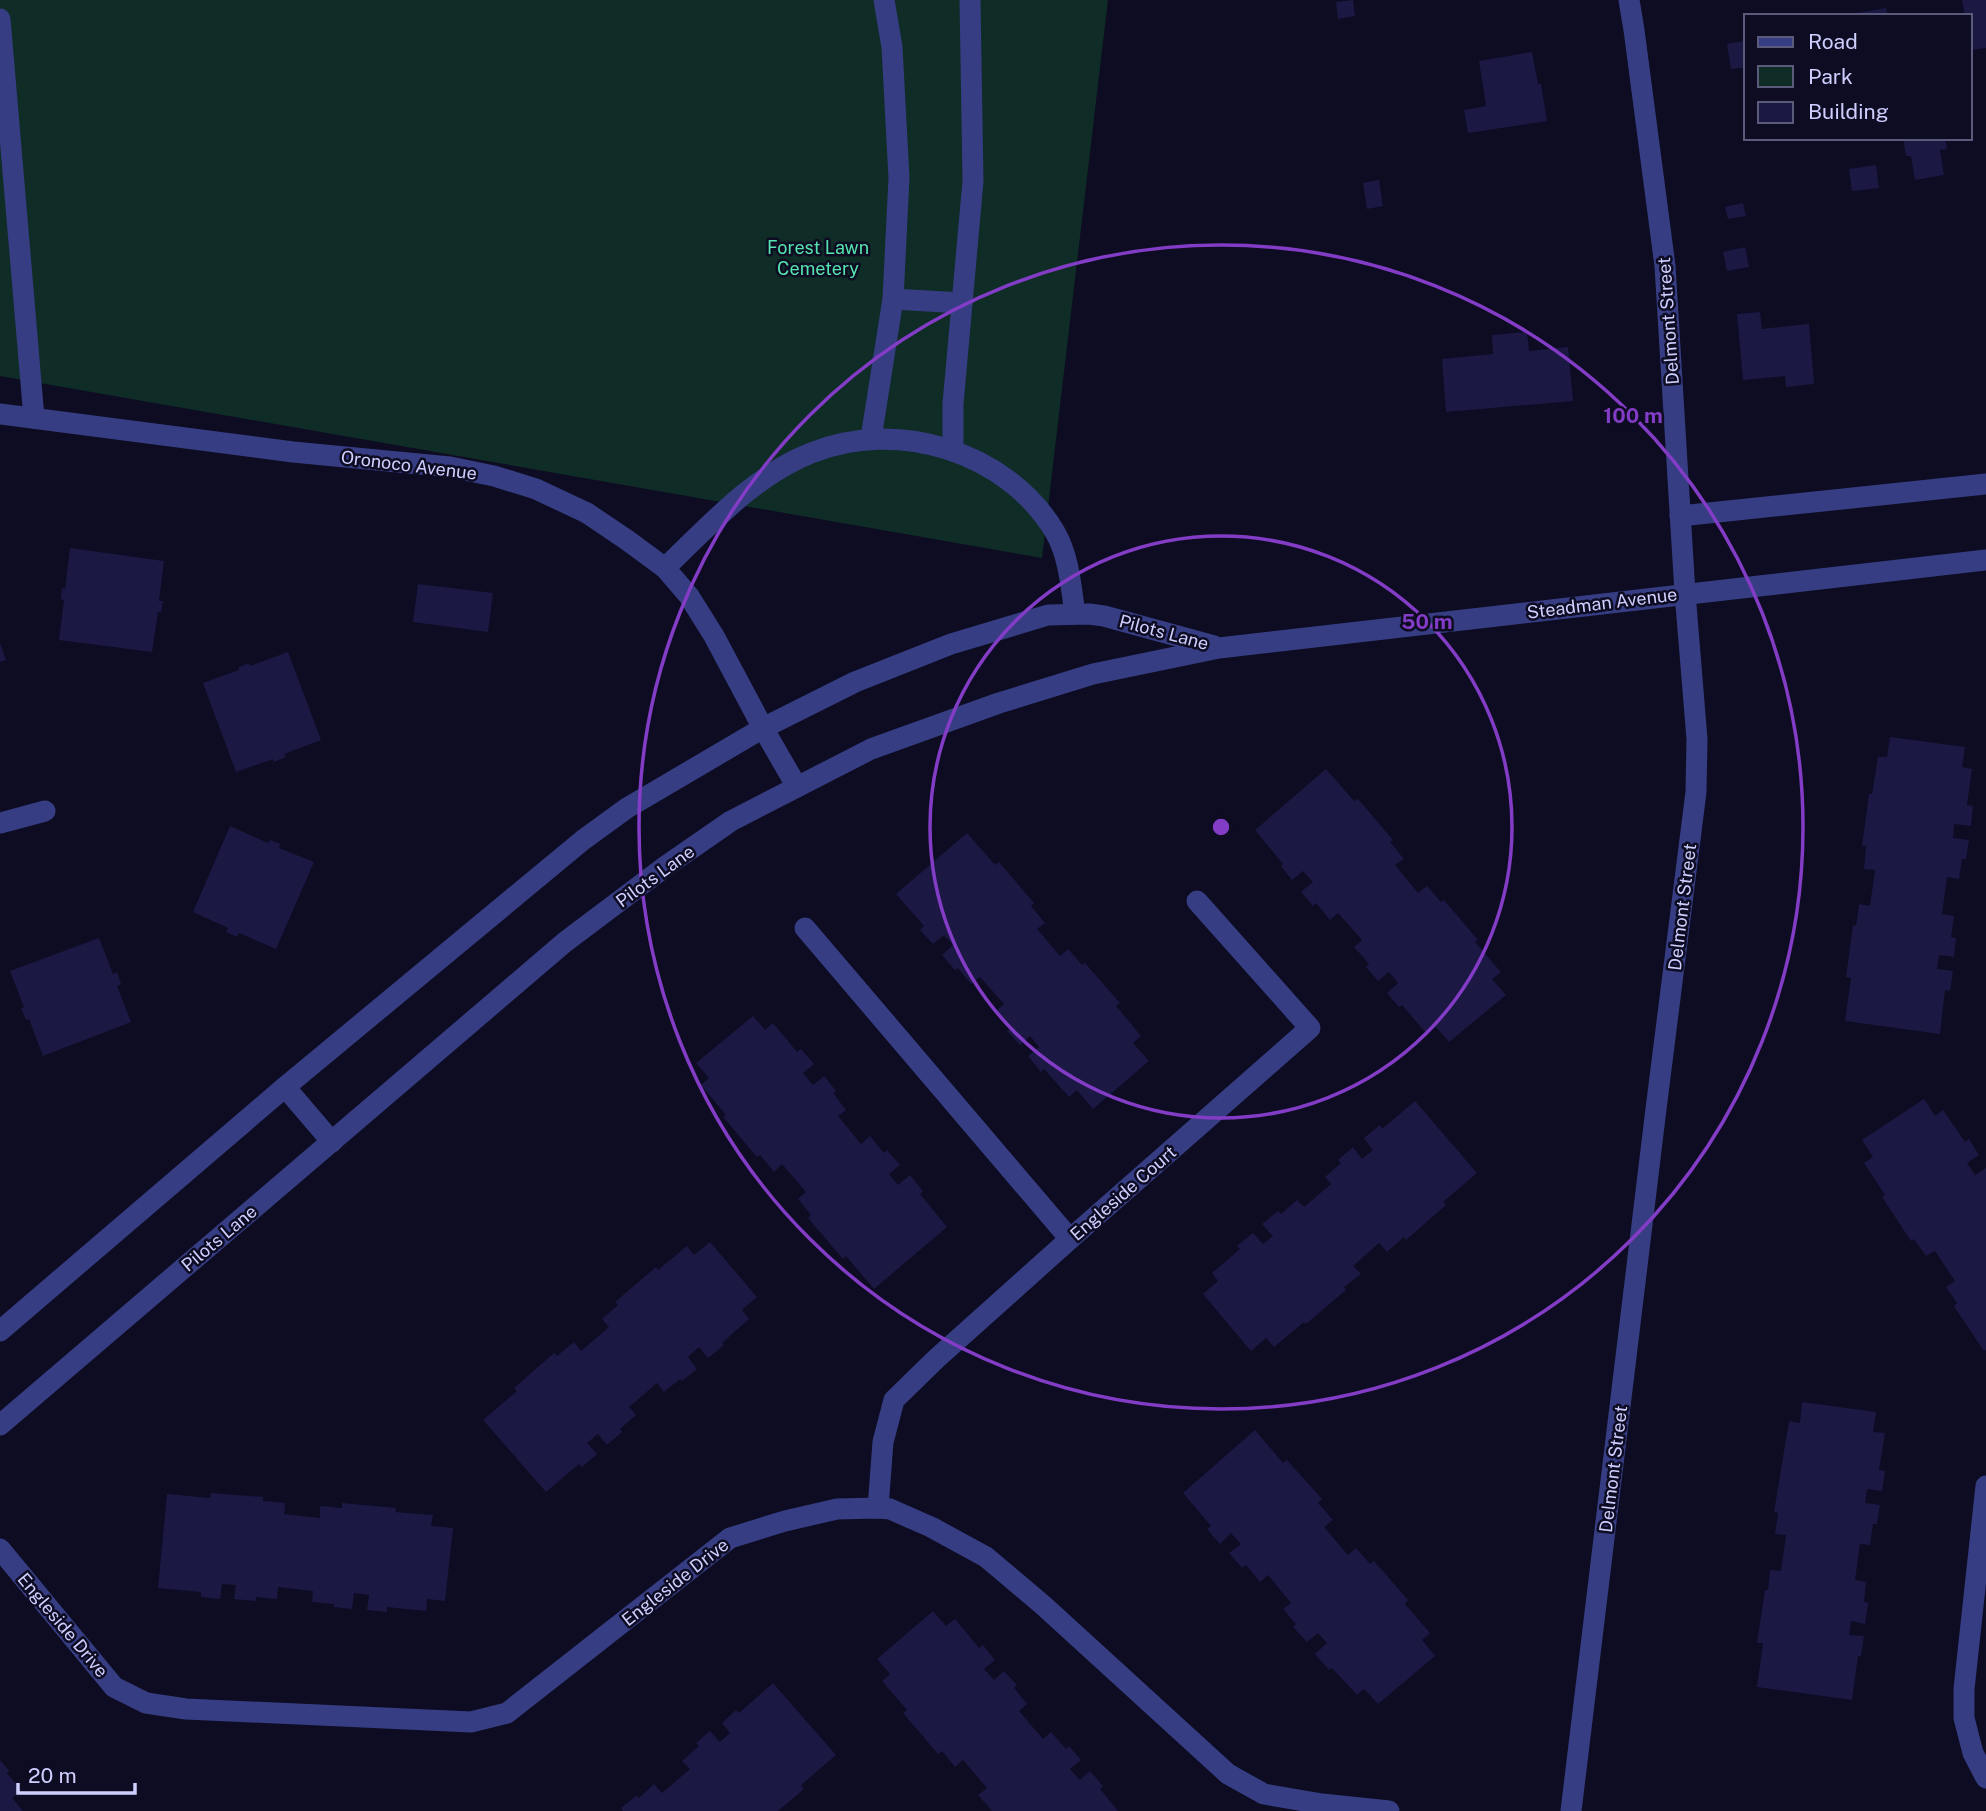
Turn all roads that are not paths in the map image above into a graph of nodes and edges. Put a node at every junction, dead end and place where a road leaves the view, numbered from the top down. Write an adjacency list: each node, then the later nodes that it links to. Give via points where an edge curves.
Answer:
1 (884, 0): 5 (street, via 892,47 899,178)
2 (970, 0): 6 (street, via 973,181)
3 (1629, 0): 12 (street, Delmont Street, via 1665,266)
4 (0, 19): 8 (street)
5 (893, 299): 6 (street); 9 (street)
6 (962, 303): 10 (street)
7 (0, 414): 8 (street, Oronoco Avenue)
8 (34, 418): 14 (street, Oronoco Avenue, via 494,476 587,513)
9 (871, 438): 10 (street, via 907,440); 14 (street, via 811,453 767,476)
10 (953, 451): 16 (street, via 999,472 1040,511 1062,549)
11 (1986, 484): 12 (street)
12 (1680, 516): 15 (street, Delmont Street)
13 (1986, 560): 15 (street, Steadman Avenue)
14 (665, 568): 18 (street, Oronoco Avenue, via 690,596)
15 (1685, 593): 17 (street, Steadman Avenue); 34 (street, Delmont Street, via 1697,739 1696,792)
16 (1075, 614): 17 (street, Pilots Lane, via 1104,616); 18 (street, Pilots Lane, via 1048,615 951,644 855,682)
17 (1219, 648): 19 (street, Pilots Lane, via 1093,674 999,703 871,749)
18 (763, 728): 19 (street, Oronoco Avenue); 24 (street, Pilots Lane, via 626,808 583,839)
19 (797, 787): 25 (street, Pilots Lane, via 731,821 565,942)
20 (45, 811): 21 (street)
21 (0, 823)
22 (1197, 901): 26 (street, Engleside Court, via 1310,1028)
23 (805, 928): 26 (street)
24 (285, 1087): 25 (street); 27 (street, Pilots Lane)
25 (332, 1142): 28 (street, Pilots Lane)
26 (1070, 1239): 30 (street, Engleside Court, via 894,1400 883,1442)
27 (0, 1331)
28 (0, 1425)
29 (1986, 1486): 32 (street, via 1964,1718)
30 (878, 1508): 31 (street, Engleside Drive, via 837,1509 730,1538 507,1713 471,1722 186,1709 146,1703 114,1687); 33 (street, Engleside Drive, via 931,1527 986,1557 1228,1774 1264,1794)
31 (0, 1549)
32 (1986, 1779)
33 (1389, 1811)
34 (1571, 1811)

